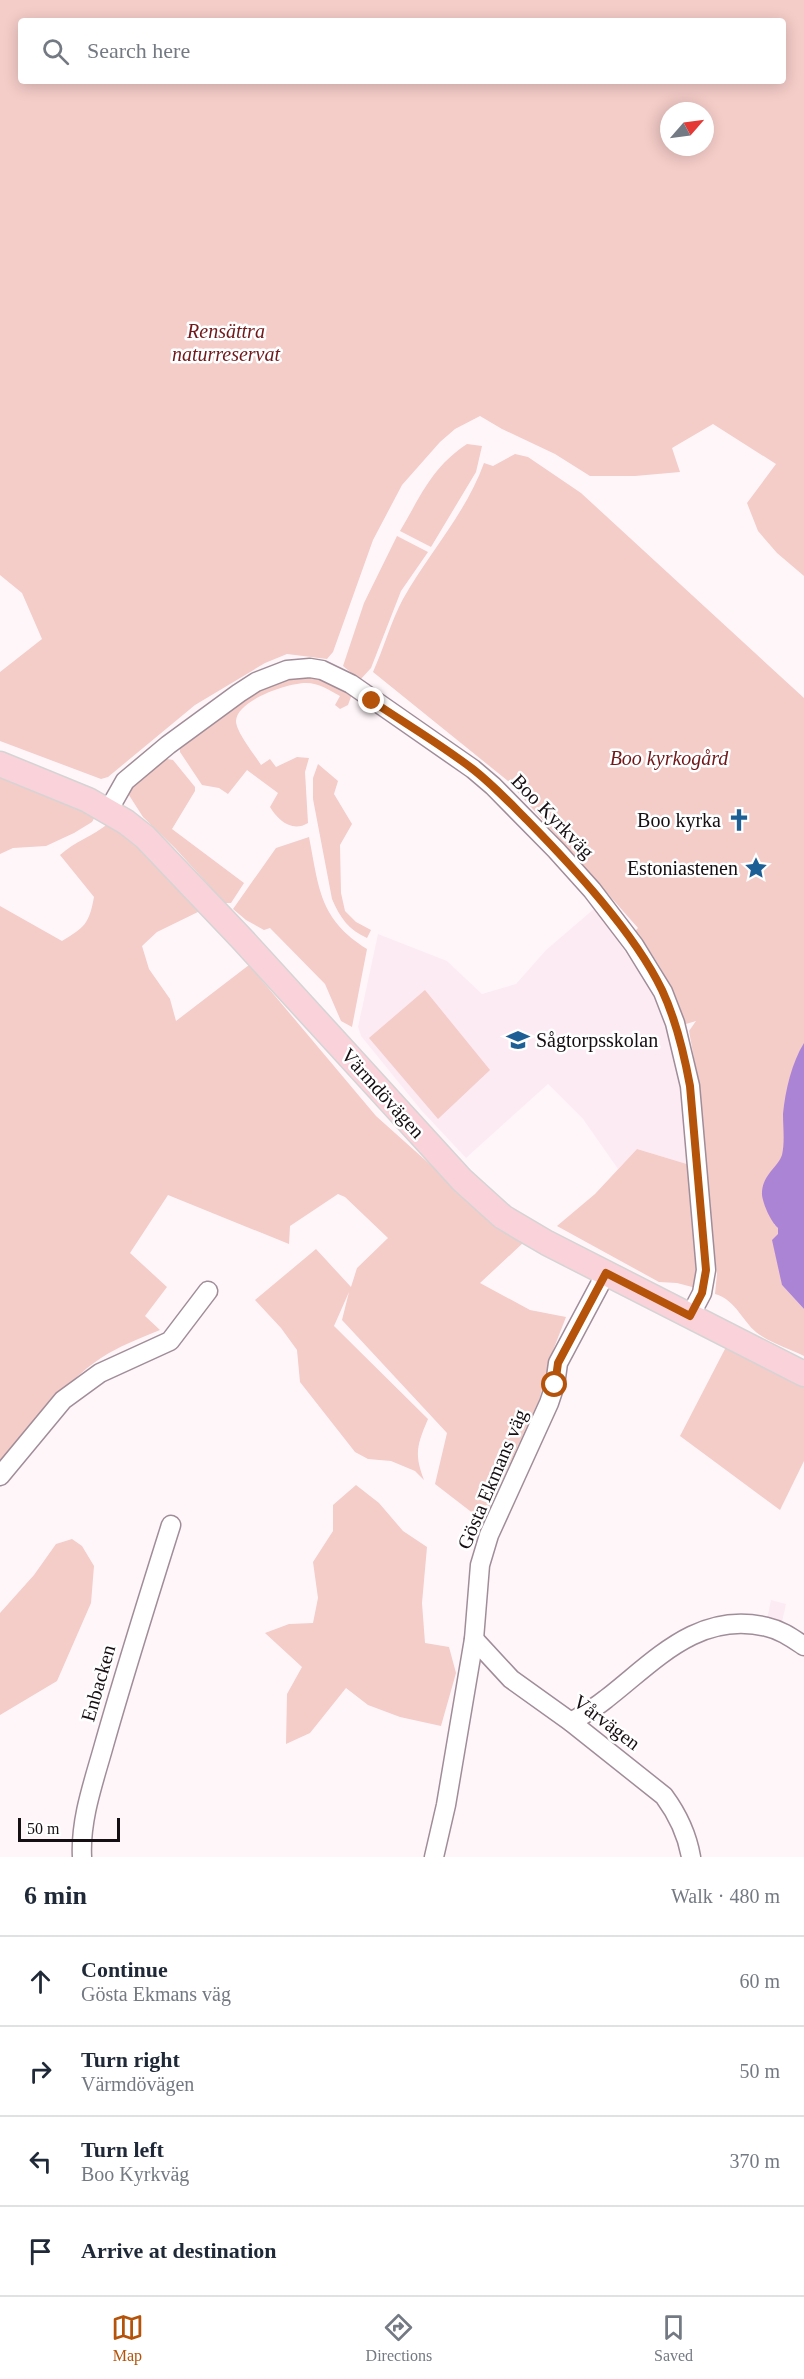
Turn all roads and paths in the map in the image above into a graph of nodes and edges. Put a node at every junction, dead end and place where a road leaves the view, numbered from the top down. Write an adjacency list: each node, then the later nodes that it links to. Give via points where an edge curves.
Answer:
1 (0, 764): 2 (main road, Värmdövägen)
2 (108, 811): 3 (main road, Värmdövägen, via 145,837 168,860 485,1203 520,1228); 5 (street, Boo Kyrkväg, via 125,781 232,698 270,676 310,668 351,684 493,786 592,890 634,945 659,986 675,1023 690,1086 706,1270 702,1293)
3 (606, 1273): 5 (main road, Värmdövägen); 9 (street, Gösta Ekmans väg, via 558,1363 549,1403 489,1535 480,1565)
4 (208, 1291): 7 (street, via 170,1341 100,1373 63,1400)
5 (690, 1316): 6 (main road, Värmdövägen)
6 (804, 1374)
7 (0, 1476)
8 (171, 1525): 12 (street, Enbacken, via 87,1808)
9 (474, 1640): 11 (street, Vårvägen, via 512,1680); 13 (street, Gösta Ekmans väg)
10 (804, 1646): 11 (street, via 766,1627 726,1625 705,1630 679,1641)
11 (571, 1722): 14 (street, Vårvägen, via 664,1797 676,1811)
12 (82, 1857)
13 (434, 1857)
14 (691, 1857)

